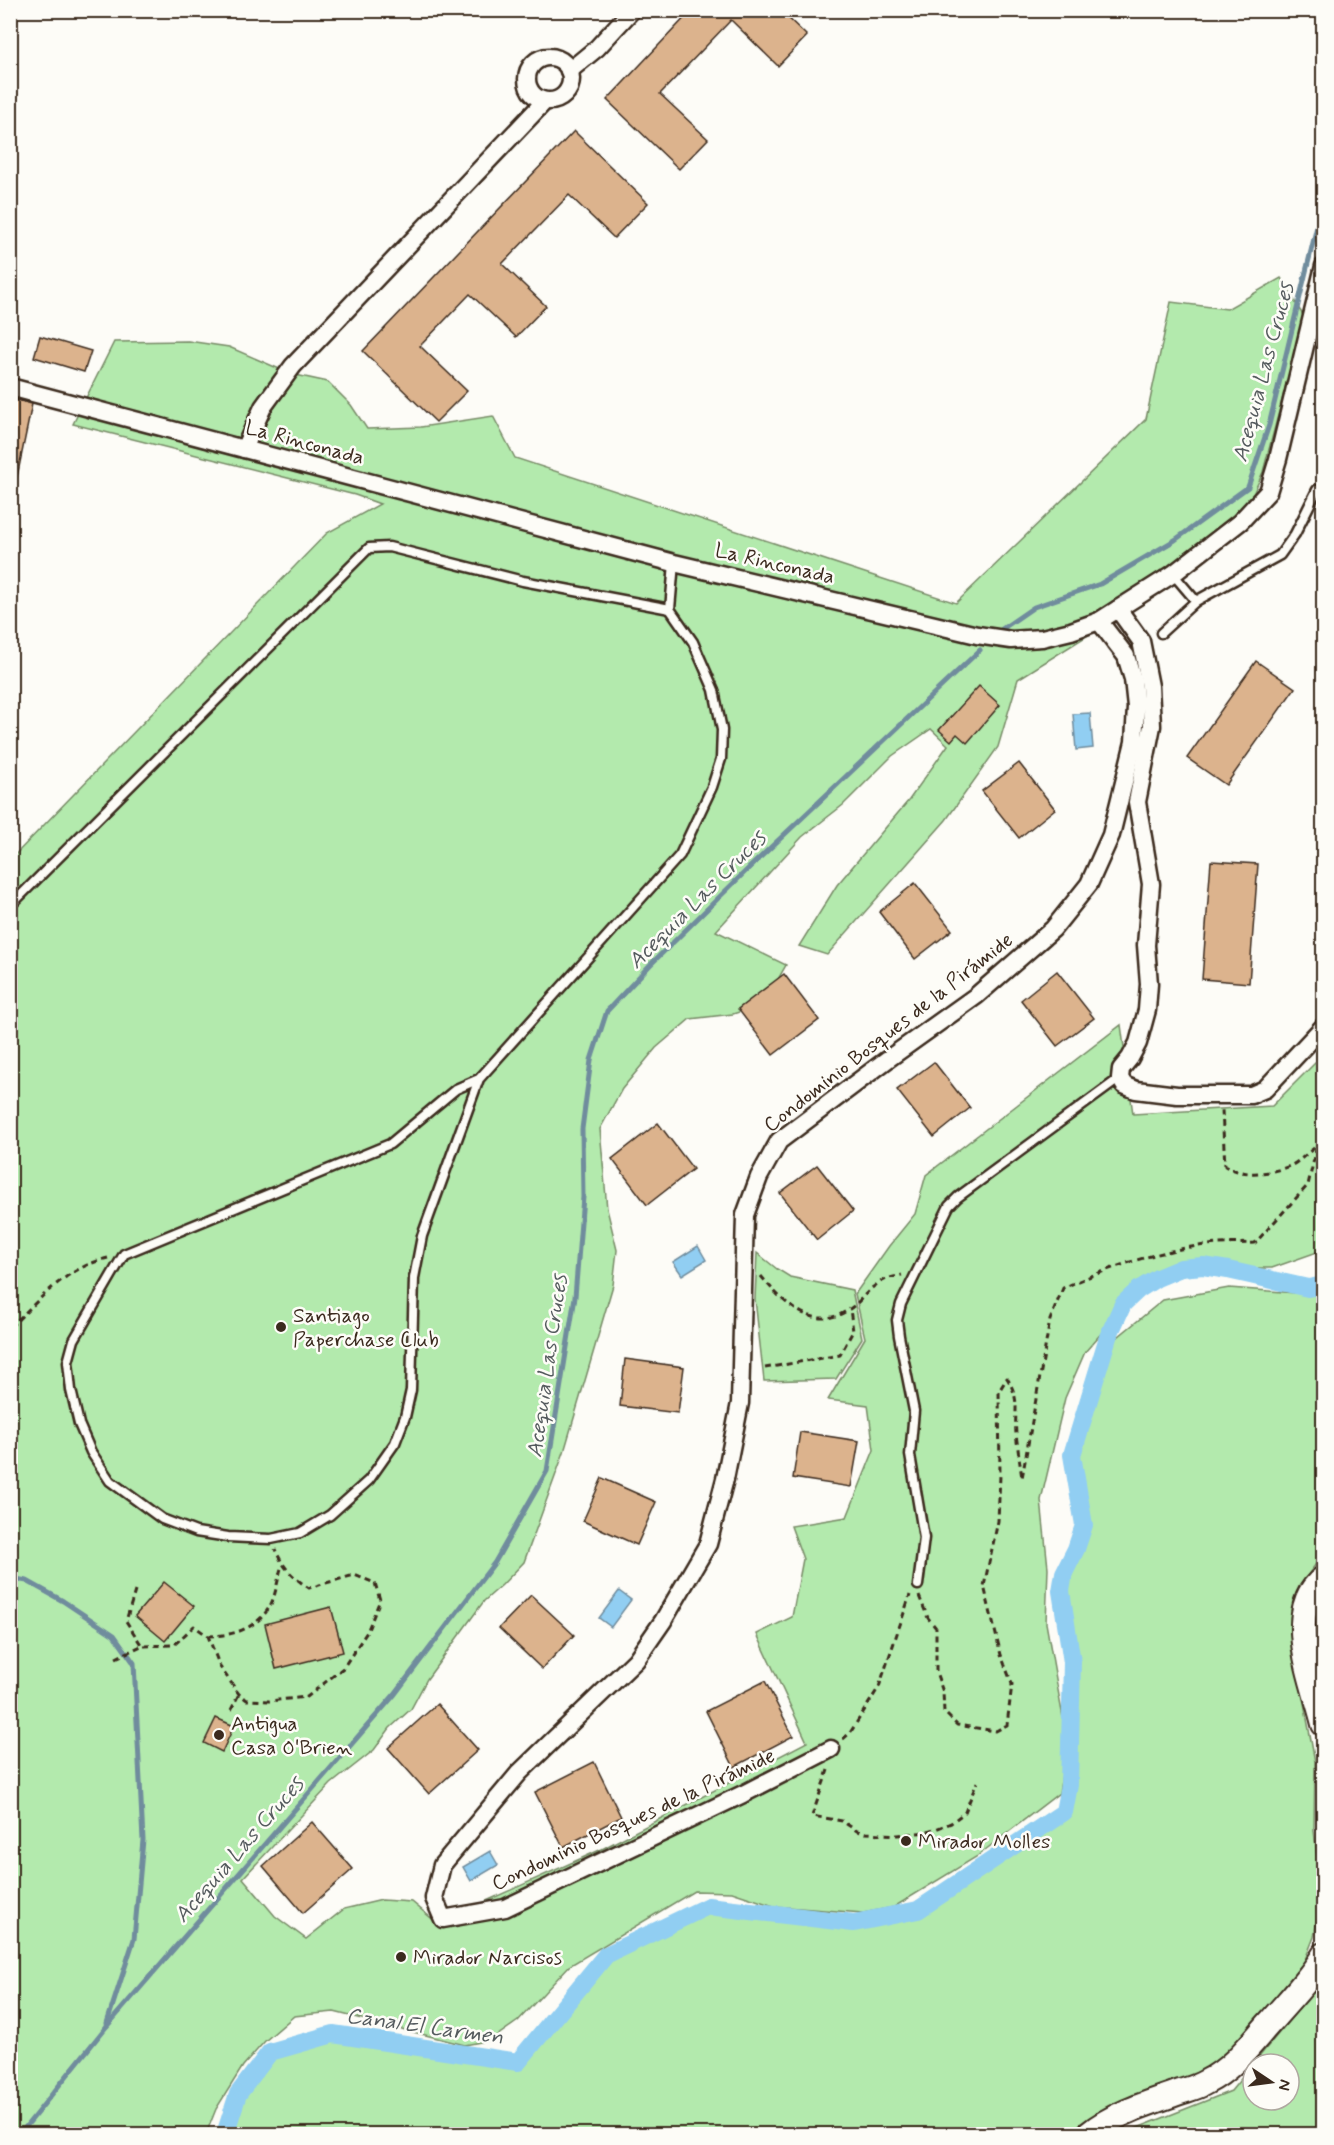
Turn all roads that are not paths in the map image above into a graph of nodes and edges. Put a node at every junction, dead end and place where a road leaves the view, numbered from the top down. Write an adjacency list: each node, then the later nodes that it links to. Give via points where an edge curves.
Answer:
1 (632, 10): 2 (street)
2 (569, 71): 3 (street, via 571,81 566,94); 3 (street, via 563,62 550,57 532,66 529,87)
3 (545, 101): 6 (street, via 293,366 263,407)
4 (1323, 266): 9 (street, La Rinconada, via 1268,492 1240,522)
5 (10, 387): 6 (street, La Rinconada)
6 (244, 449): 8 (street, La Rinconada)
7 (1317, 490): 10 (lane, via 1280,555)
8 (674, 563): 11 (lane); 13 (street, La Rinconada, via 1000,638 1042,638)
9 (1173, 574): 10 (lane); 12 (street, La Rinconada)
10 (1196, 601): 14 (lane)
11 (670, 609): 15 (lane, via 523,581 389,547 369,548); 18 (lane, via 693,642 714,690 722,730 721,759 712,787 680,855)
12 (1118, 609): 13 (street, La Rinconada); 17 (street, via 1141,641 1150,686 1152,726 1137,802 1151,884 1146,945 1147,1010 1138,1043 1121,1069)
13 (1099, 621): 22 (street, Condominio Bosques de la Pirámide, via 1126,656 1136,707 1134,742 1111,835 1089,884 1053,929 976,996 779,1142 759,1177 745,1215 740,1403 708,1544 636,1660 519,1773 442,1865 434,1898 443,1919 505,1908)
14 (1161, 633)
15 (10, 906)
16 (1323, 1026): 17 (street, via 1265,1089 1251,1095 1146,1091 1124,1085)
17 (1120, 1078): 20 (lane, via 949,1206 901,1304 897,1320 914,1412 910,1455 924,1538)
18 (479, 1079): 18 (lane, via 422,1236 414,1278 411,1390 405,1417 395,1443 369,1480 330,1515 300,1533 271,1539 196,1532 162,1520 110,1481 79,1424 68,1362 74,1340 124,1254 390,1144 456,1089)
19 (1323, 1578): 21 (street, via 1315,1585 1301,1629)
20 (918, 1585)
21 (1323, 1724)
22 (831, 1749)
23 (1323, 1955): 24 (street, via 1278,2014 1221,2073 1204,2084 1133,2108)
24 (1089, 2134)

